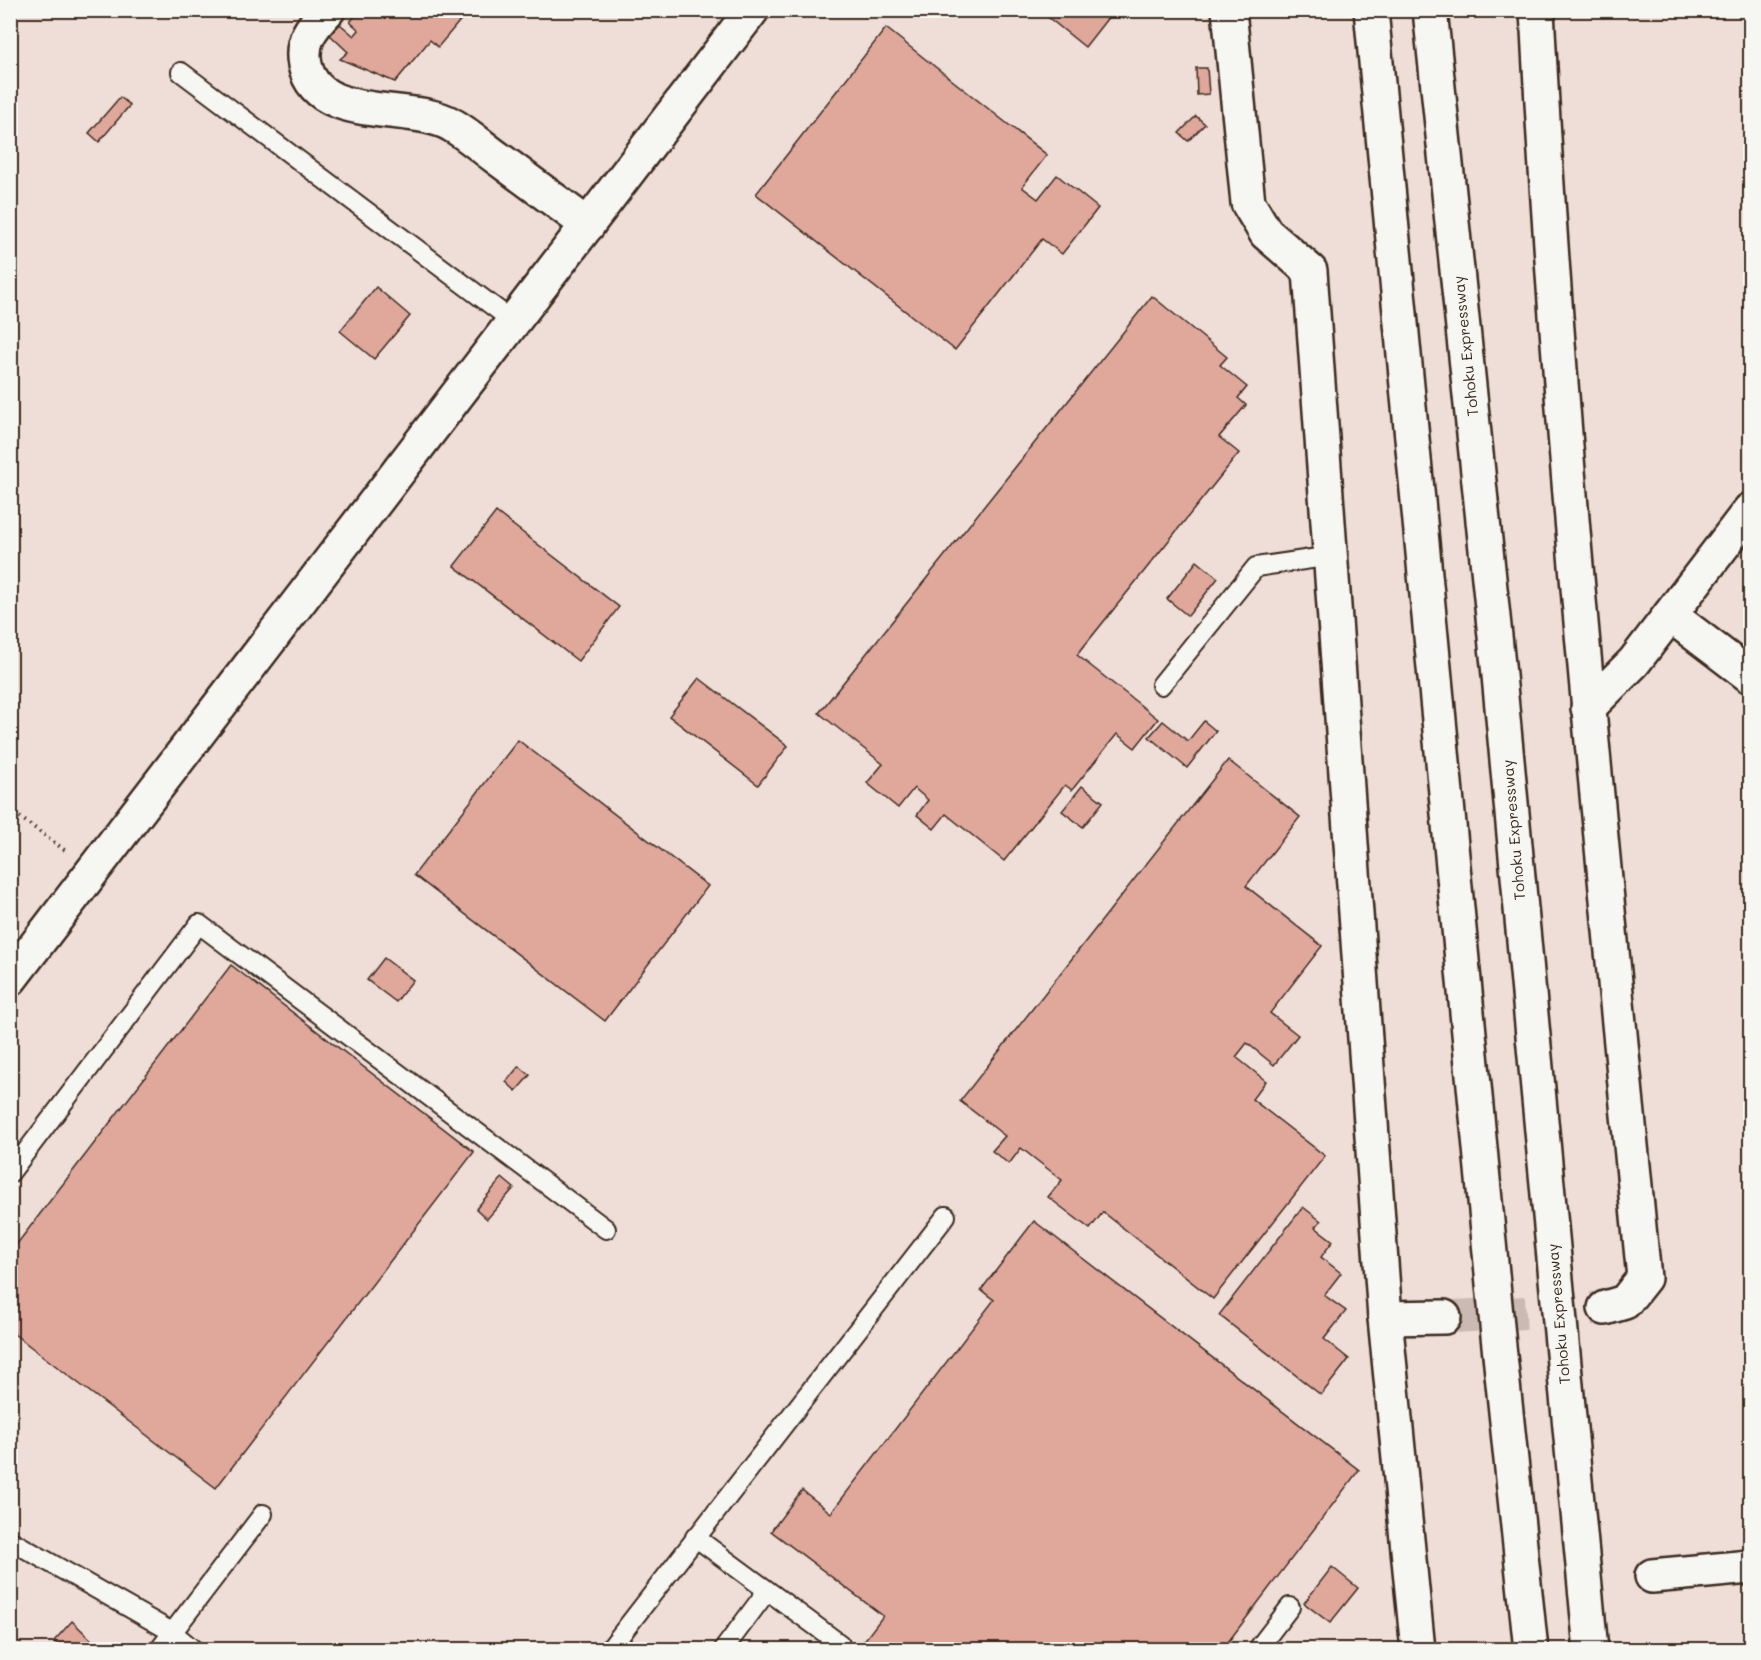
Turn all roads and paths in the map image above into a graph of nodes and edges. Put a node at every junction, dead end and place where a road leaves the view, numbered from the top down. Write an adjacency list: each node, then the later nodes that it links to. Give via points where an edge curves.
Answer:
1 (328, 10): 8 (main road, via 306,35 304,47 307,74 322,93 387,113 421,115 451,124)
2 (752, 10): 8 (main road)
3 (1230, 10): 11 (main road, via 1248,203 1266,233 1310,272)
4 (1371, 10): 40 (main road)
5 (1430, 10): 41 (main road, Tohoku Expressway, via 1498,665)
6 (1538, 10): 15 (main road, via 1547,214)
7 (181, 72): 9 (lane)
8 (588, 225): 9 (main road)
9 (514, 322): 17 (main road)
10 (1750, 510): 12 (main road)
11 (1332, 556): 14 (lane, via 1256,567); 24 (main road)
12 (1670, 615): 13 (main road); 15 (main road, via 1634,662)
13 (1750, 676)
14 (1161, 685)
15 (1588, 708): 22 (main road, via 1644,1278 1625,1302)
16 (10, 810): 17 (path)
17 (93, 872): 18 (main road)
18 (10, 979)
19 (10, 1173): 21 (lane, via 199,924)
20 (946, 1216): 26 (lane)
21 (606, 1229)
22 (1605, 1308)
23 (1444, 1317): 24 (main road)
24 (1385, 1318): 39 (main road)
25 (262, 1514): 32 (lane)
26 (694, 1537): 30 (lane); 36 (lane)
27 (10, 1540): 32 (lane)
28 (1750, 1567): 29 (main road)
29 (1652, 1576)
30 (767, 1591): 33 (lane); 37 (lane)
31 (1290, 1607): 38 (lane)
32 (172, 1632): 34 (lane); 35 (lane)
33 (840, 1644)
34 (159, 1650)
35 (194, 1650)
36 (609, 1650)
37 (723, 1650)
38 (1257, 1650)
39 (1418, 1650)
40 (1531, 1650)
41 (1592, 1650)

